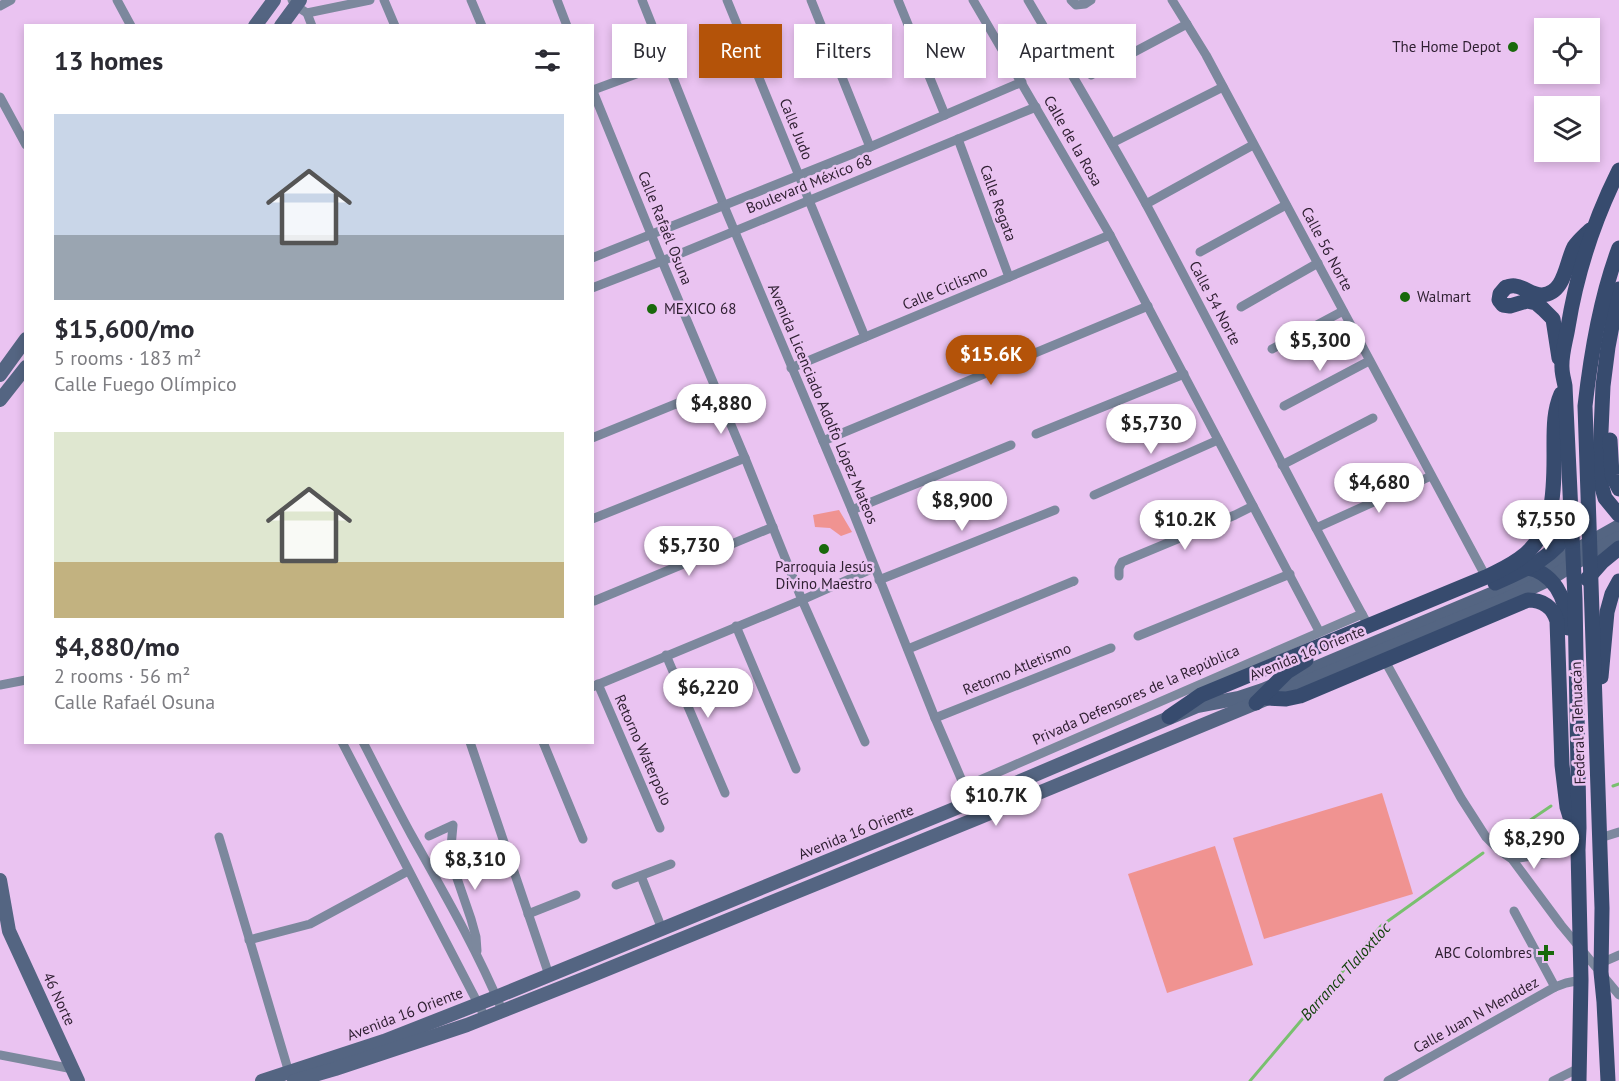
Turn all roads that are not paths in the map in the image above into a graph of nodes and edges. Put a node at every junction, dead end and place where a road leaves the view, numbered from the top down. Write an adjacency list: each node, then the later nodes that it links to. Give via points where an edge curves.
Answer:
1 (11, 0): 18 (street)
2 (274, 0): 20 (main road)
3 (370, 0): 17 (street)
4 (384, 0): 23 (street)
5 (471, 0): 24 (street)
6 (557, 0): 25 (street)
7 (642, 0): 26 (street, Avenida Licenciado Adolfo López Mateos)
8 (727, 0): 44 (street, Calle Judo)
9 (811, 0): 42 (street)
10 (898, 0): 37 (street)
11 (973, 0): 31 (street, Calle de la Rosa)
12 (1028, 0): 40 (street, Calle 54 Norte)
13 (1091, 0): 16 (street)
14 (1172, 0): 27 (street, Calle 56 Norte)
15 (119, 1): 19 (street)
16 (1074, 3)
17 (298, 5): 21 (main road); 22 (street)
18 (0, 6)
19 (130, 24)
20 (256, 24)
21 (283, 24)
22 (311, 24)
23 (394, 24)
24 (481, 24)
25 (566, 24)
26 (651, 24)
27 (1187, 24): 28 (street); 32 (street, Calle 56 Norte)
28 (1136, 51)
29 (624, 78): 33 (street)
30 (672, 78): 48 (street, Avenida Licenciado Adolfo López Mateos)
31 (1022, 82): 36 (street, Calle de la Rosa); 37 (street, Boulevard México 68)
32 (1223, 87): 40 (street); 41 (street, Calle 56 Norte)
33 (594, 89)
34 (594, 91): 51 (street, Calle Rafaél Osuna)
35 (0, 97): 39 (street)
36 (1036, 106): 38 (street, Boulevard México 68); 52 (street, Calle de la Rosa)
37 (945, 115): 42 (street, Boulevard México 68)
38 (958, 139): 45 (street, Boulevard México 68); 58 (street, Calle Regata)
39 (24, 141)
40 (1112, 142): 46 (street, Calle 54 Norte)
41 (1252, 145): 46 (street); 47 (street, Calle 56 Norte)
42 (870, 147): 44 (street, Boulevard México 68)
43 (1619, 171): 49 (main road)
44 (799, 175): 45 (street, Calle Judo); 48 (street, Boulevard México 68)
45 (809, 200): 50 (street, Boulevard México 68); 65 (street, Calle Judo)
46 (1146, 204): 85 (street, Calle 54 Norte)
47 (1286, 205): 54 (street); 57 (street, Calle 56 Norte)
48 (724, 206): 50 (street, Avenida Licenciado Adolfo López Mateos); 51 (street, Boulevard México 68)
49 (1594, 225): 69 (main road, via 1571,308); 69 (main road, via 1574,248 1553,291 1544,295 1516,286 1506,287 1500,294 1503,305 1536,303 1552,319)
50 (735, 231): 56 (street, Boulevard México 68); 70 (street, Avenida Licenciado Adolfo López Mateos)
51 (652, 234): 55 (street, Boulevard México 68); 56 (street, Calle Rafaél Osuna)
52 (1110, 235): 58 (street, Calle Ciclismo); 61 (street)
53 (1619, 248): 88 (main road, Federal a Tehuacán, via 1599,315 1588,379)
54 (1200, 252)
55 (594, 257)
56 (662, 261): 59 (street, Boulevard México 68); 75 (street, Calle Rafaél Osuna)
57 (1318, 263): 62 (street); 63 (street, Calle 56 Norte)
58 (1010, 277): 65 (street, Calle Ciclismo)
59 (594, 287)
60 (1619, 289): 93 (main road, via 1608,347 1599,477 1605,498)
61 (1148, 306): 72 (street); 82 (street)
62 (1241, 307)
63 (1343, 311): 67 (street); 68 (street, Calle 56 Norte)
64 (1619, 335): 87 (main road, via 1610,447 1612,475)
65 (865, 337): 70 (street, Calle Ciclismo)
66 (24, 342): 73 (main road)
67 (1272, 349)
68 (1369, 361): 77 (street); 86 (street, Calle 56 Norte)
69 (1562, 367): 74 (main road, Federal a Tehuacán)
70 (791, 368): 82 (street, Avenida Licenciado Adolfo López Mateos)
71 (24, 369): 76 (main road)
72 (1184, 374): 79 (street); 81 (street)
73 (0, 375)
74 (1565, 386): 98 (main road, Federal a Tehuacán); 104 (main road, via 1554,420 1553,495 1547,523 1527,553)
75 (716, 388): 80 (street); 84 (street, Calle Rafaél Osuna)
76 (0, 399)
77 (1284, 406)
78 (1373, 418): 85 (street)
79 (1036, 434)
80 (594, 437)
81 (1218, 440): 89 (street); 90 (street)
82 (823, 441): 91 (street, Avenida Licenciado Adolfo López Mateos)
83 (1011, 445): 91 (street)
84 (745, 458): 94 (street); 96 (street, Calle Rafaél Osuna)
85 (1282, 465): 97 (street, Calle 54 Norte)
86 (1431, 476): 97 (street); 109 (street, Calle 56 Norte)
87 (1619, 489)
88 (1587, 493): 98 (main road); 101 (main road, Federal a Tehuacán)
89 (1094, 495)
90 (1253, 506): 106 (street); 108 (street, via 1122,562)
91 (852, 510): 103 (street, Avenida Licenciado Adolfo López Mateos)
92 (1055, 510): 110 (street)
93 (1619, 515)
94 (594, 518)
95 (1619, 526): 101 (main road, Avenida 16 Oriente)
96 (773, 527): 114 (street, Calle Rafaél Osuna); 115 (street)
97 (1316, 528): 116 (street, Calle 54 Norte)
98 (1572, 529): 102 (main road, Federal a Tehuacán); 105 (main road)
99 (1619, 538): 101 (main road, Avenida 16 Oriente)
100 (1619, 548): 107 (main road)
101 (1589, 549): 102 (main road, Avenida 16 Oriente); 107 (main road, Federal a Tehuacán)
102 (1573, 559): 105 (main road, Avenida 16 Oriente); 113 (main road, Federal a Tehuacán)
103 (874, 568): 110 (street, Avenida Licenciado Adolfo López Mateos); 114 (street)
104 (1501, 570): 105 (main road, via 1514,567); 109 (main road)
105 (1540, 573): 117 (main road); 128 (main road, Avenida 16 Oriente, via 1405,642); 144 (main road, via 1561,594 1567,615 1571,763)
106 (1290, 574): 119 (street); 120 (street)
107 (1590, 575): 113 (main road); 129 (main road, Federal a Tehuacán)
108 (1119, 576)
109 (1486, 577): 117 (main road)
110 (879, 580): 122 (street, Avenida Licenciado Adolfo López Mateos)
111 (1074, 581): 122 (street)
112 (1619, 581): 129 (main road, via 1607,612 1603,669)
113 (1575, 598): 144 (main road, Federal a Tehuacán)
114 (802, 600): 118 (street); 132 (street, Calle Rafaél Osuna)
115 (594, 601)
116 (1365, 619): 117 (main road); 119 (street, Privada Defensores de la República); 130 (main road, via 1201,695)
117 (1407, 619): 128 (main road, via 1298,664)
118 (736, 627): 123 (street); 137 (street)
119 (1320, 631): 138 (street, Privada Defensores de la República)
120 (1138, 636)
121 (1111, 648): 131 (street, Retorno Atletismo)
122 (908, 649): 131 (street, Avenida Licenciado Adolfo López Mateos)
123 (666, 655): 127 (street); 139 (street)
124 (1385, 661): 128 (main road, via 1300,696); 144 (main road, via 1528,600 1548,606 1557,621 1563,780 1569,817); 151 (street, via 1486,837)
125 (24, 680): 126 (street)
126 (0, 685)
127 (595, 685): 142 (street, Retorno Waterpolo)
128 (1265, 696): 130 (main road, Avenida 16 Oriente, via 1197,706); 141 (main road, Avenida 16 Oriente)
129 (1594, 697): 147 (main road, Federal a Tehuacán)
130 (1169, 717): 140 (main road, Avenida 16 Oriente)
131 (935, 718): 138 (street, Avenida Licenciado Adolfo López Mateos)
132 (865, 742)
133 (343, 744): 154 (street)
134 (364, 744): 153 (street)
135 (471, 744): 161 (street)
136 (544, 744): 148 (street)
137 (796, 769)
138 (964, 787): 140 (street, Avenida Licenciado Adolfo López Mateos)
139 (725, 793)
140 (971, 802): 141 (street, Avenida Licenciado Adolfo López Mateos); 162 (main road, Avenida 16 Oriente)
141 (978, 818): 176 (main road, Avenida 16 Oriente)
142 (660, 828)
143 (1619, 832): 147 (street)
144 (1579, 834): 159 (main road, via 1593,862); 165 (main road, Federal a Tehuacán)
145 (429, 836): 150 (street, via 453,825)
146 (219, 837): 164 (street)
147 (1600, 838): 159 (main road, Federal a Tehuacán)
148 (583, 839)
149 (1552, 854): 151 (street)
150 (450, 858): 153 (street); 167 (street, via 476,937)
151 (1512, 859): 165 (street)
152 (671, 864): 155 (street)
153 (430, 866): 167 (street)
154 (408, 871): 164 (street, via 310,924); 175 (street)
155 (641, 876): 157 (street); 162 (street)
156 (0, 880): 163 (main road, 46 Norte)
157 (616, 885)
158 (576, 895): 161 (street)
159 (1602, 908): 168 (main road, Federal a Tehuacán)
160 (1514, 911): 171 (street)
161 (528, 914): 169 (street)
162 (662, 928): 169 (main road, Avenida 16 Oriente)
163 (4, 932): 180 (main road, 46 Norte)
164 (249, 940): 181 (street)
165 (1580, 948): 168 (street); 170 (main road, Federal a Tehuacán)
166 (1619, 955): 168 (street)
167 (477, 956): 173 (street)
168 (1601, 968): 172 (street); 174 (main road, Federal a Tehuacán)
169 (549, 975): 173 (main road, Avenida 16 Oriente)
170 (1581, 980): 171 (street, Calle Juan N Menddez); 174 (main road, via 1591,984); 179 (main road, Federal a Tehuacán)
171 (1555, 987): 182 (street, Calle Juan N Menddez)
172 (1619, 995)
173 (496, 997): 175 (main road, Avenida 16 Oriente); 176 (street)
174 (1604, 1002): 185 (main road, Federal a Tehuacán)
175 (477, 1004): 177 (street); 181 (main road, Avenida 16 Oriente)
176 (502, 1010): 177 (main road, Avenida 16 Oriente)
177 (485, 1017): 181 (main road, Avenida 16 Oriente, via 335,1069)
178 (0, 1055): 180 (street)
179 (1579, 1074): 184 (street)
180 (75, 1075)
181 (292, 1078): 183 (main road, Avenida 16 Oriente)
182 (1394, 1080)
183 (262, 1081)
184 (1553, 1081)
185 (1608, 1081)

